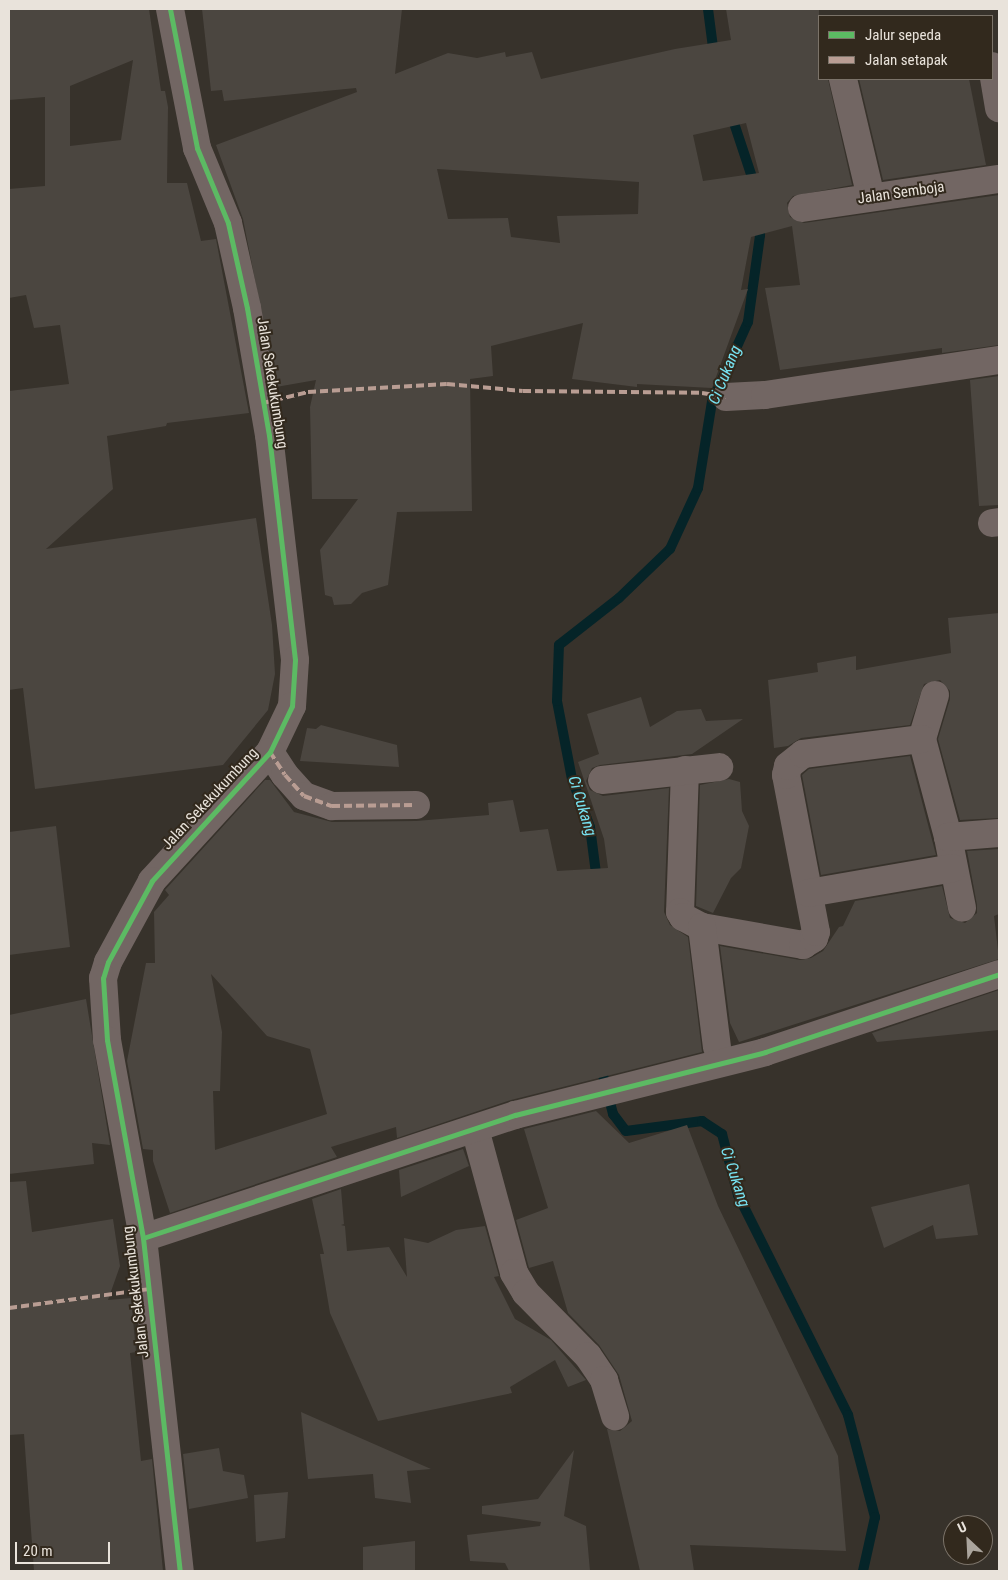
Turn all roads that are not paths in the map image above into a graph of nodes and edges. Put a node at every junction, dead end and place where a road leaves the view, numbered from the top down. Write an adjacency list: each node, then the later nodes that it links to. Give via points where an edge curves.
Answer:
1 (170, 9): 12 (street, Jalan Sekekukumbung, via 197,148 228,223 237,260 269,436 295,660 292,706)
2 (993, 72): 4 (street)
3 (843, 80): 6 (street)
4 (999, 108)
5 (999, 179): 6 (street, Jalan Semboja)
6 (871, 197): 7 (street, Jalan Semboja)
7 (802, 208)
8 (999, 360): 9 (street, via 764,395)
9 (726, 396)
10 (935, 695): 11 (street)
11 (922, 739): 18 (street); 20 (street, via 803,754 788,766 786,775)
12 (270, 752): 16 (street, via 304,796 332,806); 26 (street, Jalan Sekekukumbung, via 152,881 108,962 103,978 107,1040)
13 (719, 767): 14 (street)
14 (685, 770): 15 (street); 22 (street, via 680,912 688,922)
15 (602, 780)
16 (416, 805)
17 (999, 833): 18 (street)
18 (948, 836): 19 (street)
19 (953, 868): 20 (street); 21 (street)
20 (809, 893): 22 (street, via 816,932 814,938 803,946)
21 (962, 908)
22 (702, 927): 24 (street)
23 (999, 974): 25 (street, via 765,1052 515,1115)
24 (716, 1047)
25 (475, 1129): 26 (street); 27 (street, via 514,1273 526,1293 588,1356 604,1380)
26 (143, 1238): 28 (street, Jalan Sekekukumbung)
27 (615, 1416)
28 (180, 1571)

